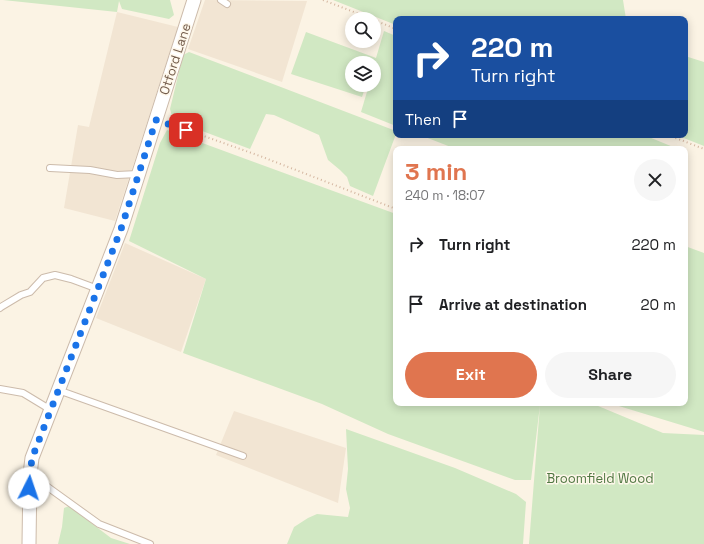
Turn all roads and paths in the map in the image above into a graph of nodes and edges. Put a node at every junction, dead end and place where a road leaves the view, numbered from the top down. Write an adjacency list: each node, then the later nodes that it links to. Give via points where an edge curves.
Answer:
1 (194, 0): 8 (street, Otford Lane)
2 (221, 0): 4 (lane)
3 (323, 0): 5 (path)
4 (227, 4)
5 (355, 12)
6 (381, 22): 7 (path)
7 (393, 27)
8 (156, 120): 12 (street, Otford Lane); 13 (path, via 260,156)
9 (676, 138): 10 (path)
10 (704, 149)
11 (50, 168): 12 (lane, via 90,170 117,175)
12 (138, 174): 14 (street, Otford Lane, via 121,229)
13 (393, 208)
14 (98, 289): 15 (lane, via 55,275 43,278 30,292); 17 (street, Otford Lane)
15 (0, 308)
16 (0, 389): 18 (lane, via 23,393)
17 (58, 390): 18 (street, Otford Lane); 19 (lane)
18 (51, 410): 20 (street, Otford Lane, via 32,458)
19 (243, 456)
20 (30, 474): 21 (street, Otford Lane); 22 (lane, via 100,524)
21 (29, 544)
22 (150, 544)

